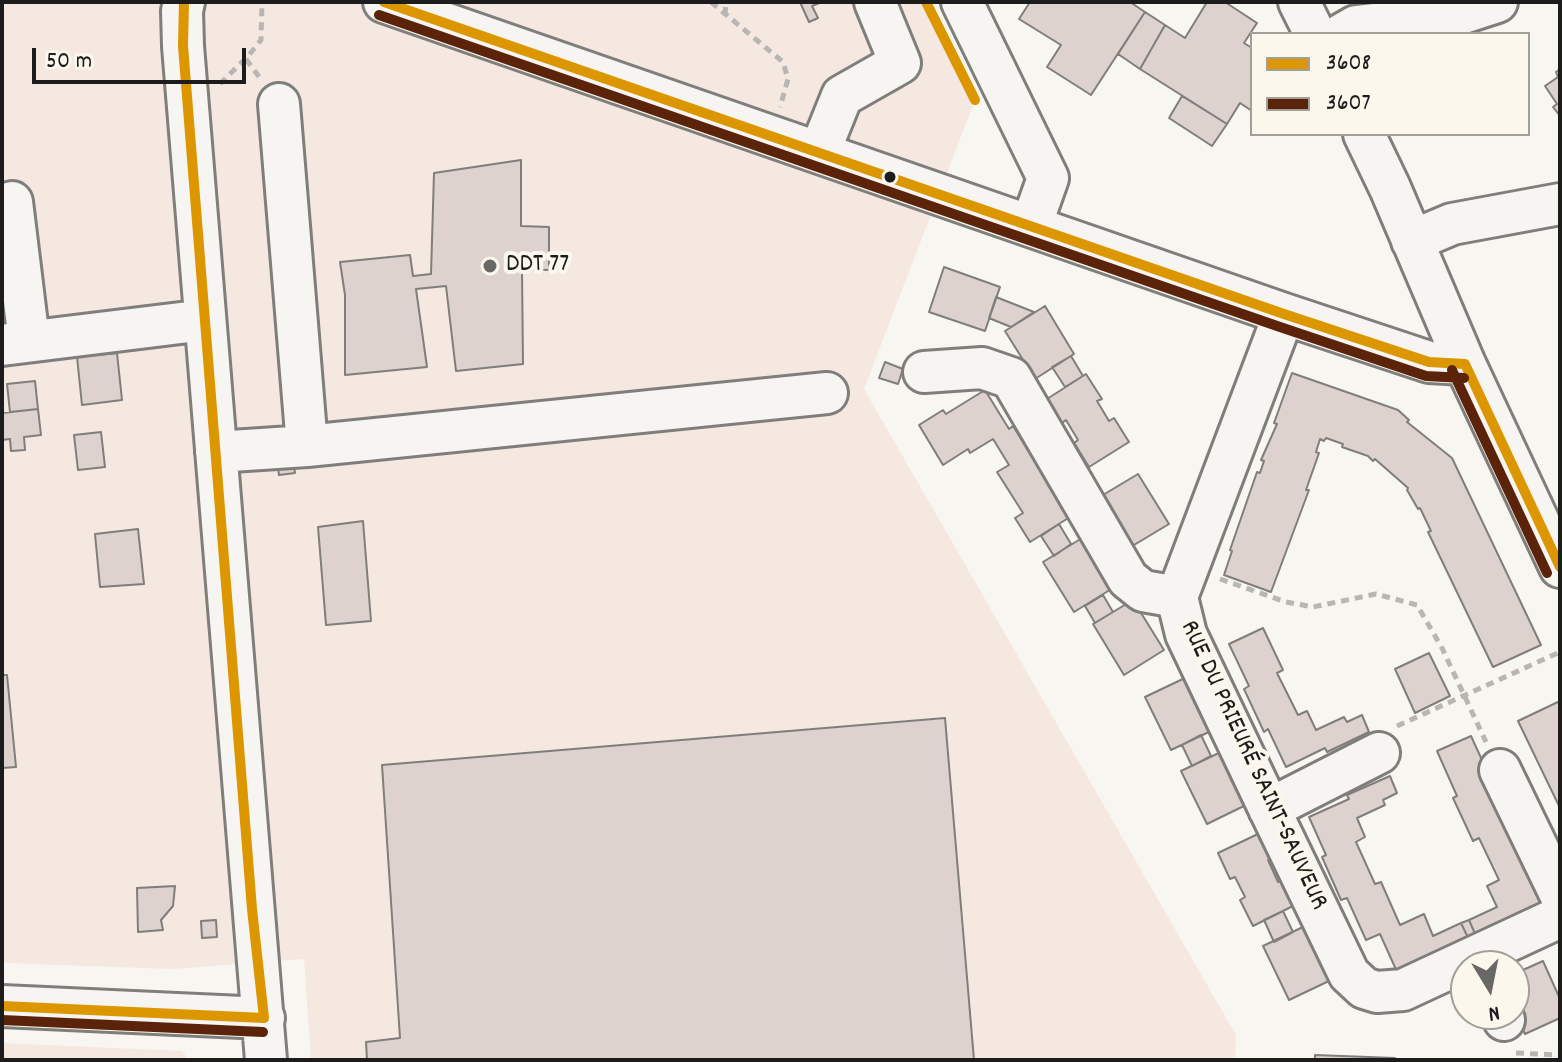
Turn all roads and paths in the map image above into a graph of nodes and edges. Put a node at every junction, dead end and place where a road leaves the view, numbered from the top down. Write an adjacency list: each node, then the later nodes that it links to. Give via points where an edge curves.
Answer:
1 (184, 2): 21 (street)
2 (384, 2): 15 (street)
3 (711, 2): 9 (path)
4 (726, 2): 9 (path)
5 (875, 2): 15 (street, via 900,63 842,96)
6 (962, 2): 18 (street, via 1048,178)
7 (1299, 2): 10 (street)
8 (1497, 2): 11 (street, via 1460,14 1356,26)
9 (725, 15): 13 (path, via 783,62 788,79)
10 (1314, 32)
11 (1346, 32)
12 (279, 104): 26 (street)
13 (778, 112)
14 (1365, 136): 19 (street)
15 (819, 153): 18 (street)
16 (12, 202): 22 (street)
17 (1560, 204): 19 (street, via 1452,224)
18 (1031, 226): 20 (street)
19 (1412, 241): 23 (street)
20 (1284, 314): 23 (street, via 1429,362); 29 (street)
21 (205, 320): 22 (street); 27 (street)
22 (15, 343)
23 (1465, 364): 28 (street)
24 (924, 372): 29 (street, RUE DU PRIEURÉ SAINT-SAUVEUR, via 982,368 1011,378 1128,579 1143,591)
25 (827, 393): 26 (street)
26 (307, 446): 27 (street)
27 (216, 452): 40 (street)
28 (1560, 567)
29 (1183, 583): 31 (path, via 1313,607 1376,594 1417,605); 34 (street, RUE DU PRIEURÉ SAINT-SAUVEUR, via 1186,634)
30 (1560, 652): 31 (path)
31 (1464, 695): 32 (path, via 1378,735); 33 (path)
32 (1379, 753): 34 (street)
33 (1500, 770): 35 (street)
34 (1269, 809): 38 (street, RUE DU PRIEURÉ SAINT-SAUVEUR, via 1349,974 1364,988 1403,990)
35 (1560, 894)
36 (1560, 917): 37 (street, RUE DU PRIEURÉ SAINT-SAUVEUR)
37 (1498, 950)
38 (1450, 972)
39 (2, 1006): 40 (street)
40 (264, 1018): 43 (street)
41 (1508, 1030): 42 (path)
42 (1560, 1055)
43 (266, 1060)

